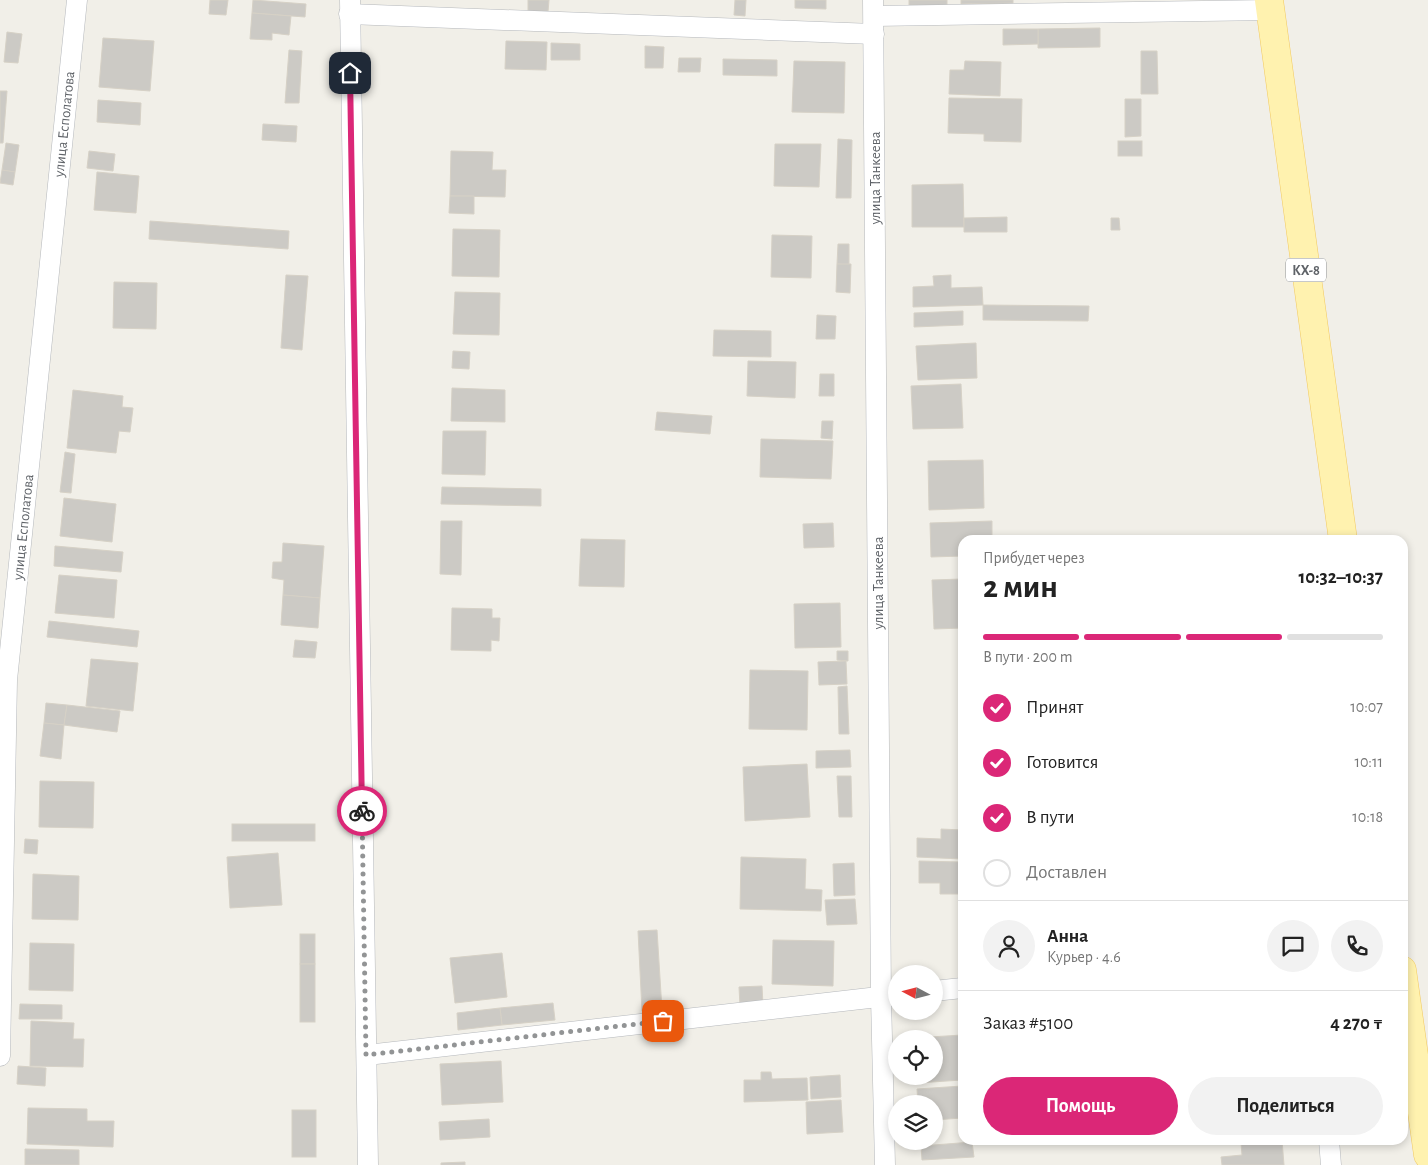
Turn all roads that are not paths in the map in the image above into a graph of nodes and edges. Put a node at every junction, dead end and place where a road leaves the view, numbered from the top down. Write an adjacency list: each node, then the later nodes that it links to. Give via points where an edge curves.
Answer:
1 (77, 0): 13 (street, улица Есполатова, via 7,680)
2 (1269, 5): 4 (street); 5 (main road, КХ-8)
3 (349, 7): 4 (street); 12 (street)
4 (874, 17): 6 (street, улица Танкеева)
5 (1342, 535)
6 (889, 965)
7 (958, 988): 8 (street)
8 (943, 990)
9 (888, 996): 12 (street)
10 (1408, 1013): 15 (main road)
11 (888, 1020): 17 (street, улица Танкеева)
12 (366, 1055): 16 (street)
13 (0, 1056)
14 (1329, 1145): 18 (street)
15 (1428, 1155)
16 (368, 1165)
17 (885, 1165)
18 (1331, 1165)

